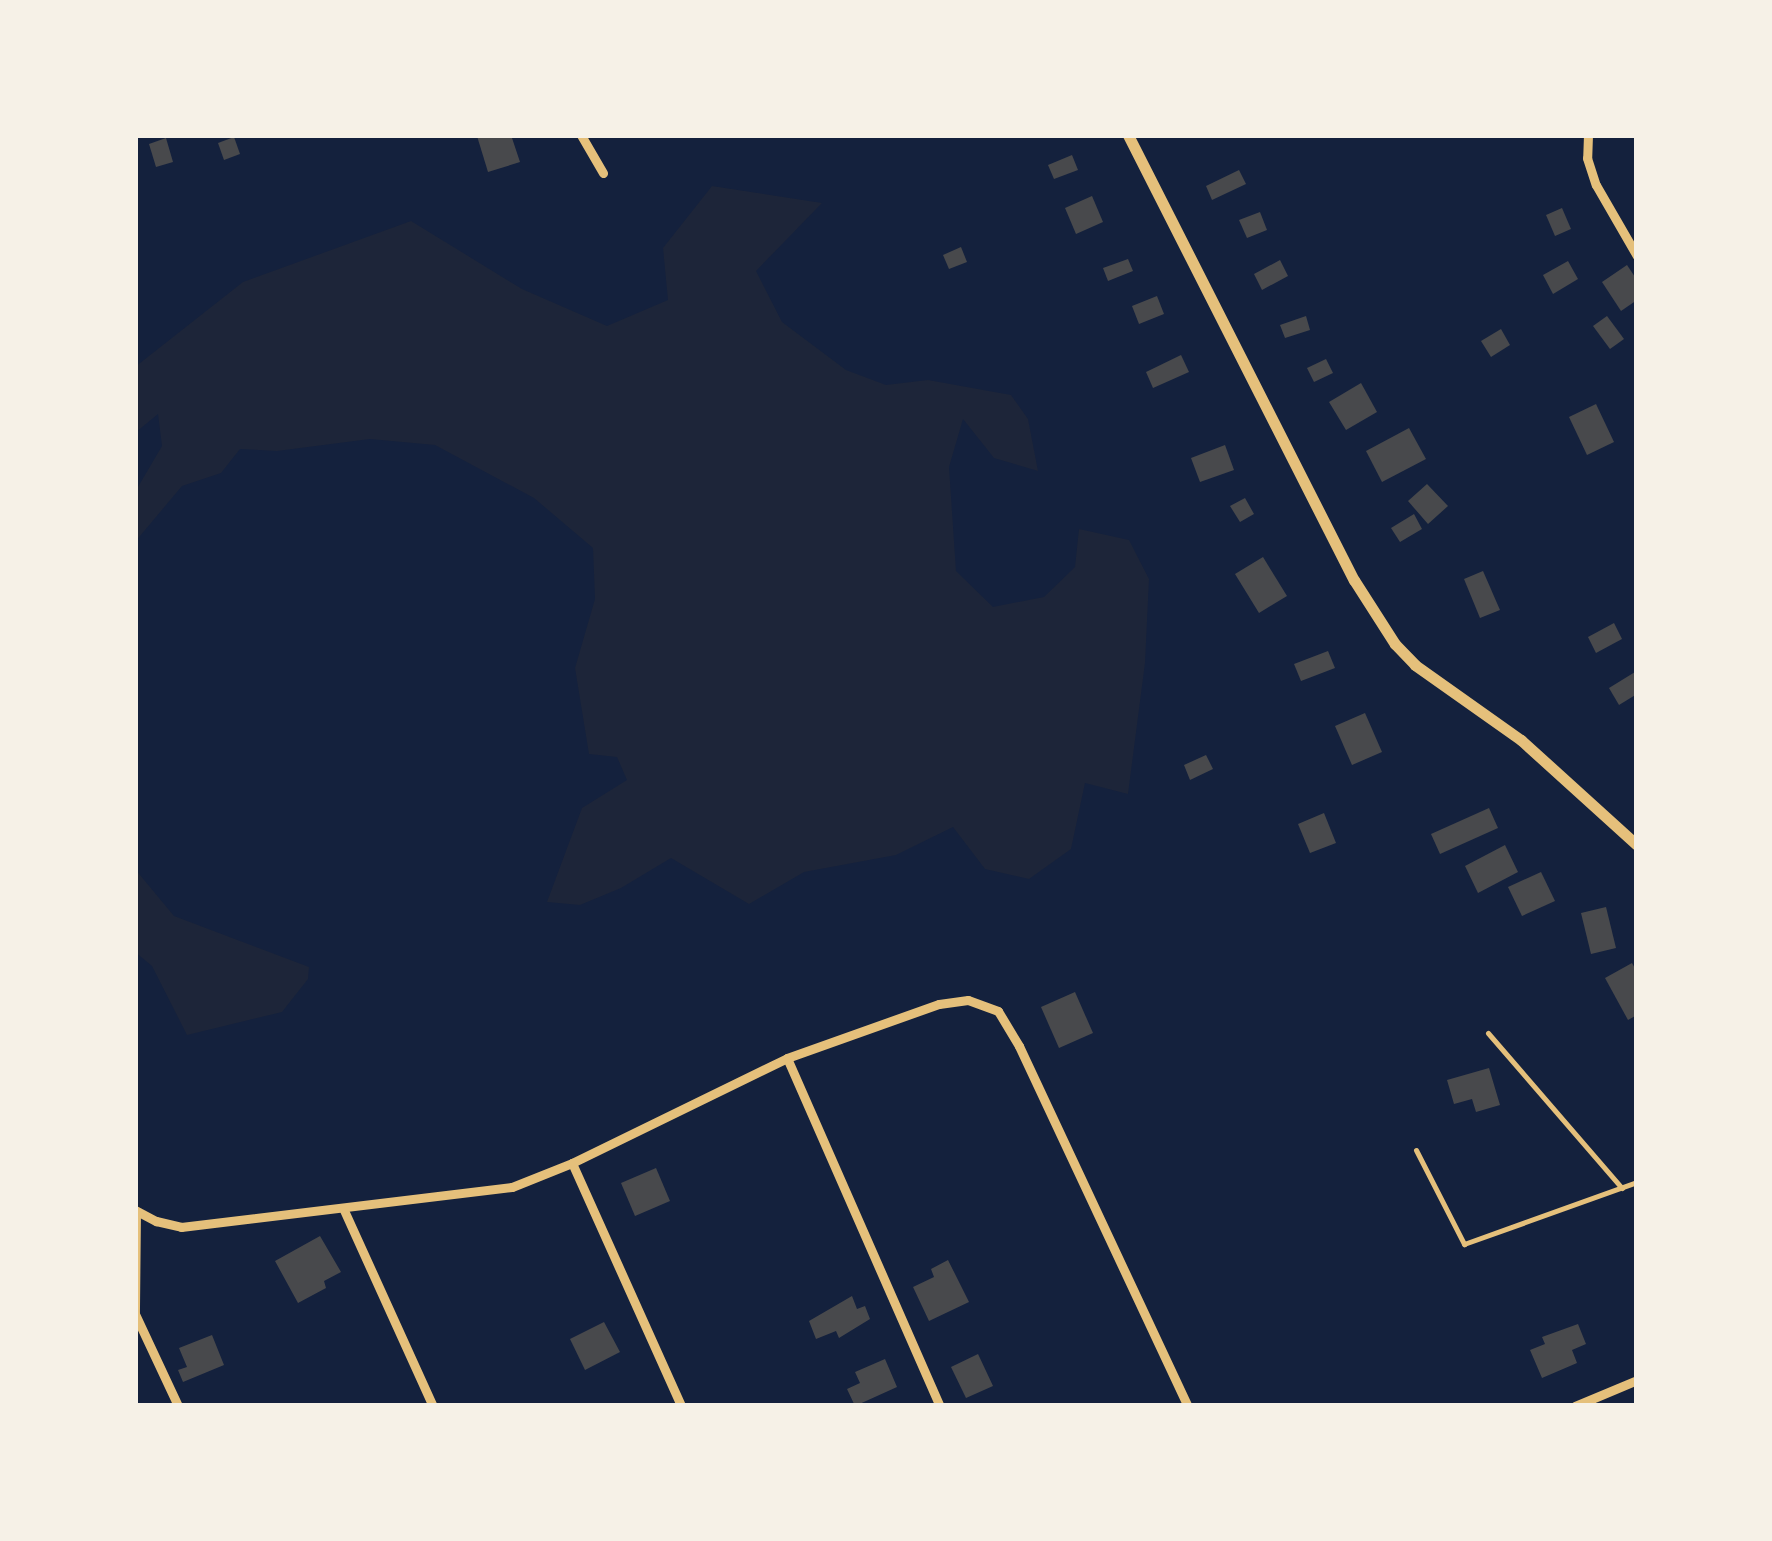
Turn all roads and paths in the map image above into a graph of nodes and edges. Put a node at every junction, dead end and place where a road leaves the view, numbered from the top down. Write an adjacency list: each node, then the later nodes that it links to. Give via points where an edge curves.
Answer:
1 (580, 135): 4 (street)
2 (1128, 135): 6 (street, via 1354,580 1394,644 1522,740)
3 (1588, 135): 5 (street, via 1596,185)
4 (603, 173)
5 (1637, 256)
6 (1637, 845)
7 (1488, 1033): 12 (lane)
8 (786, 1058): 10 (street); 19 (street); 20 (street, via 939,1004 968,1000 998,1011)
9 (1416, 1150): 12 (lane, via 1464,1244)
10 (572, 1163): 13 (street, via 512,1187); 18 (street)
11 (1637, 1182): 12 (lane)
12 (1622, 1188)
13 (343, 1208): 14 (street, via 182,1226); 17 (street)
14 (136, 1210): 16 (street, via 135,1314)
15 (1637, 1380): 21 (street)
16 (178, 1406)
17 (433, 1406)
18 (681, 1406)
19 (940, 1406)
20 (1188, 1406)
21 (1575, 1406)

